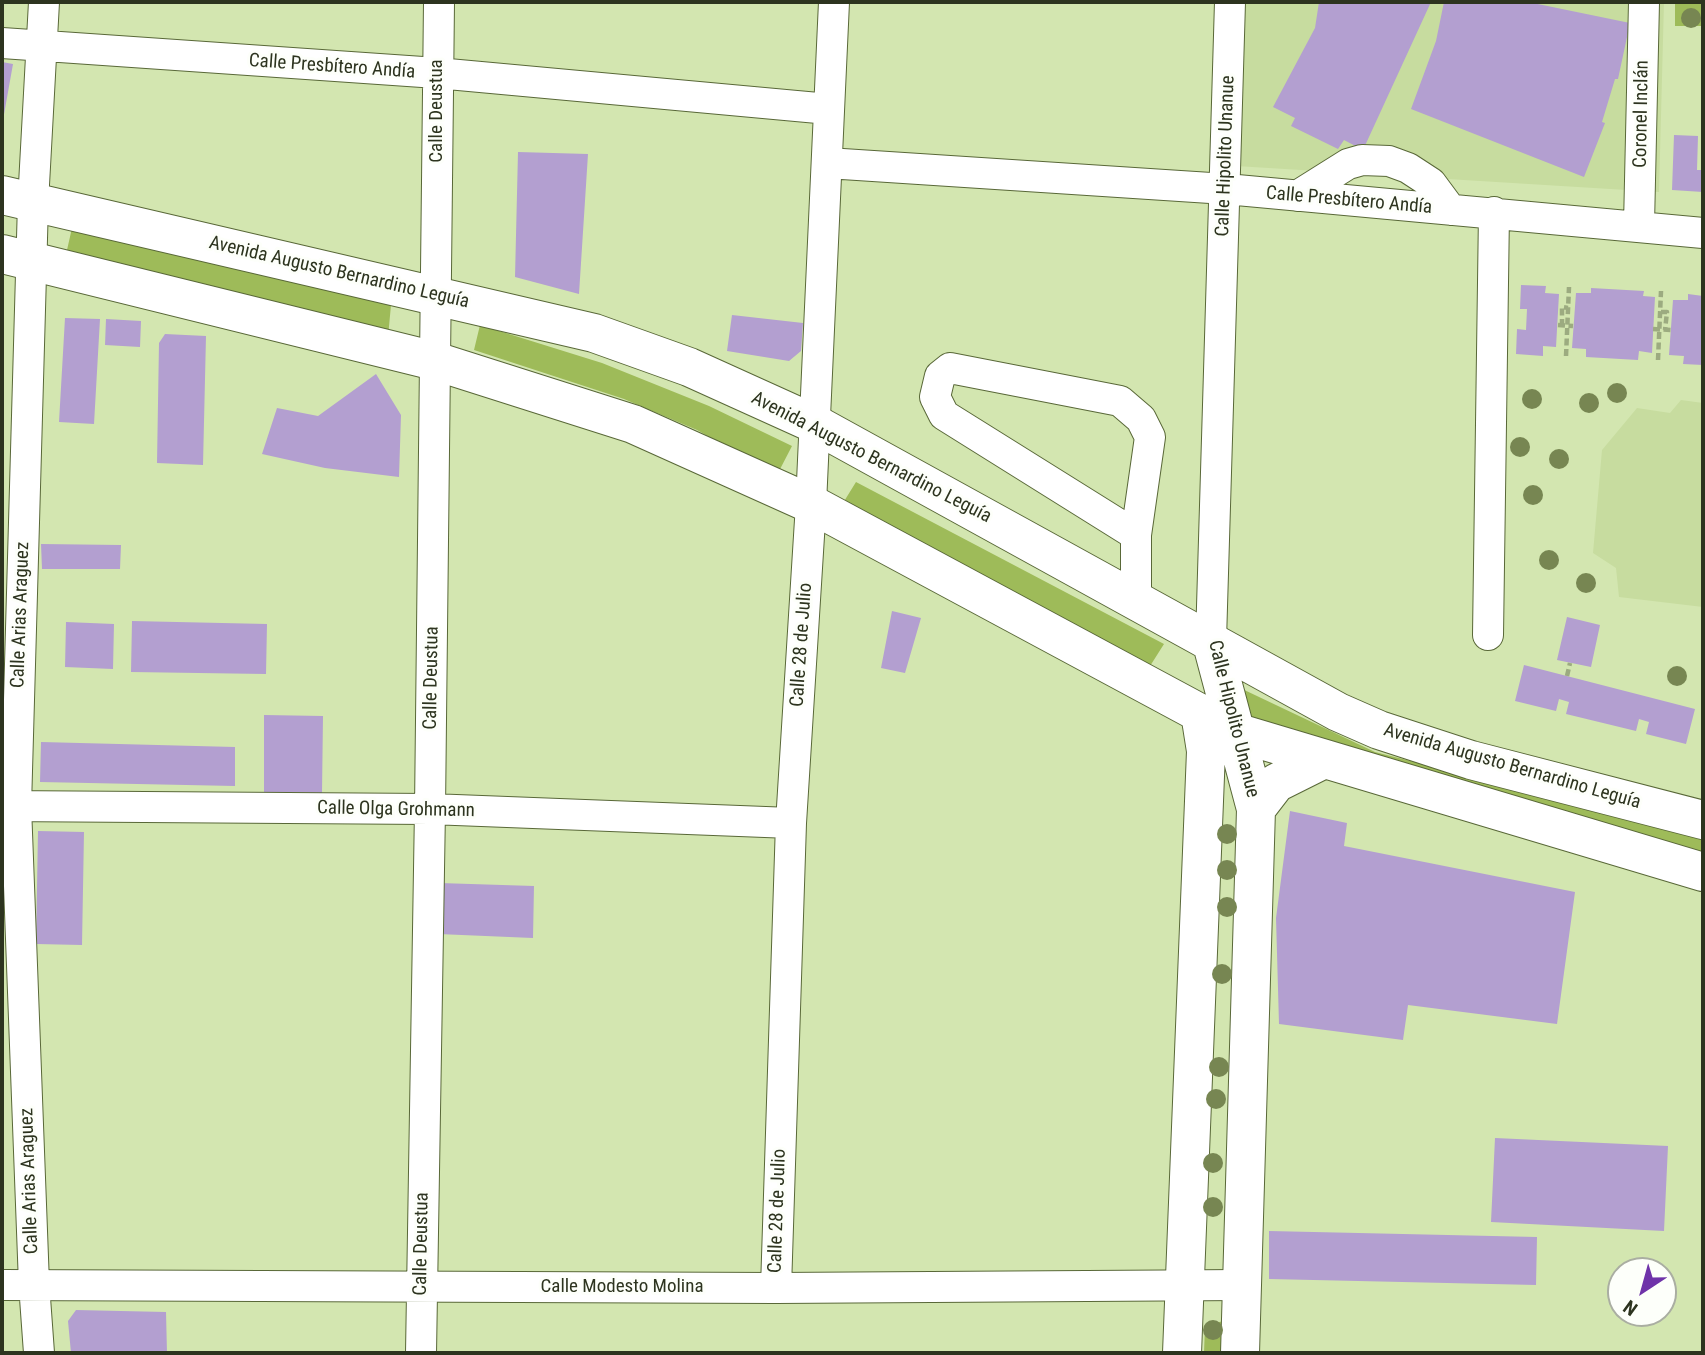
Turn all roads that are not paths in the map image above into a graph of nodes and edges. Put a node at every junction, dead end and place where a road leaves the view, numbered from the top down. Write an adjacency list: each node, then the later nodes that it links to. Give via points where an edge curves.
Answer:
1 (44, 2): 7 (street, Calle Arias Araguez)
2 (439, 2): 8 (street, Calle Deustua)
3 (834, 2): 9 (street, Calle 28 de Julio)
4 (1230, 2): 11 (street, Calle Hipolito Unanue)
5 (1644, 2): 16 (street, Coronel Inclán)
6 (2, 43): 7 (street, Calle Presbítero Andía)
7 (40, 48): 8 (street, Calle Presbítero Andía); 13 (street, Calle Arias Araguez)
8 (436, 73): 9 (street, Calle Presbítero Andía); 19 (street, Calle Deustua)
9 (829, 109): 10 (street, Calle 28 de Julio)
10 (827, 163): 11 (street, Calle Presbítero Andía); 21 (street, Calle 28 de Julio)
11 (1226, 189): 12 (street, Calle Presbítero Andía); 26 (street, Calle Hipolito Unanue)
12 (1297, 196): 14 (street, Calle Presbítero Andía); 14 (street, via 1348,164 1382,160 1408,168 1431,183)
13 (17, 199): 18 (street, Calle Arias Araguez); 19 (main road, Avenida Augusto Bernardino Leguía)
14 (1451, 210): 15 (street, Calle Presbítero Andía)
15 (1494, 212): 16 (street, Calle Presbítero Andía); 25 (street)
16 (1639, 225): 17 (street, Calle Presbítero Andía)
17 (1703, 233)
18 (17, 257): 20 (main road); 30 (street, Calle Arias Araguez)
19 (436, 296): 20 (street, Calle Deustua); 21 (main road, Avenida Augusto Bernardino Leguía, via 594,333 689,367)
20 (435, 361): 22 (main road, via 633,424); 31 (street, Calle Deustua)
21 (815, 424): 22 (street, Calle 28 de Julio); 24 (main road, Avenida Augusto Bernardino Leguía)
22 (811, 504): 27 (main road); 34 (street, Calle 28 de Julio)
23 (1136, 536): 23 (street, via 1150,436 1142,419 1120,401 950,368 940,376 935,397 944,415); 24 (street)
24 (1136, 599): 26 (main road, Avenida Augusto Bernardino Leguía)
25 (1488, 635)
26 (1210, 640): 28 (main road, Calle Hipolito Unanue); 33 (main road, Avenida Augusto Bernardino Leguía, via 1252,667 1379,730 1472,760)
27 (1200, 713): 28 (main road); 37 (main road, Calle Hipolito Unanue, via 1206,751)
28 (1235, 732): 29 (main road); 32 (main road, Calle Hipolito Unanue)
29 (1324, 759): 32 (main road, via 1276,783); 35 (main road)
30 (9, 806): 31 (street, Calle Olga Grohmann); 38 (street, Calle Arias Araguez)
31 (430, 809): 34 (street, Calle Olga Grohmann); 41 (street, Calle Deustua)
32 (1255, 809): 36 (main road, Calle Hipolito Unanue)
33 (1703, 820)
34 (791, 823): 43 (street, Calle 28 de Julio)
35 (1703, 872)
36 (1249, 1038): 37 (main road); 40 (main road, Calle Hipolito Unanue)
37 (1195, 1039): 42 (main road, Calle Hipolito Unanue)
38 (34, 1284): 39 (street, Calle Modesto Molina); 41 (street, Calle Modesto Molina); 44 (street, Calle Arias Araguez)
39 (2, 1285)
40 (1242, 1285): 42 (street, Calle Modesto Molina); 47 (main road, Calle Hipolito Unanue)
41 (421, 1286): 43 (street, Calle Modesto Molina); 45 (street, Calle Deustua)
42 (1185, 1286): 43 (street, Calle Modesto Molina); 46 (main road, Calle Hipolito Unanue)
43 (776, 1288)
44 (39, 1353)
45 (421, 1353)
46 (1182, 1353)
47 (1240, 1353)

